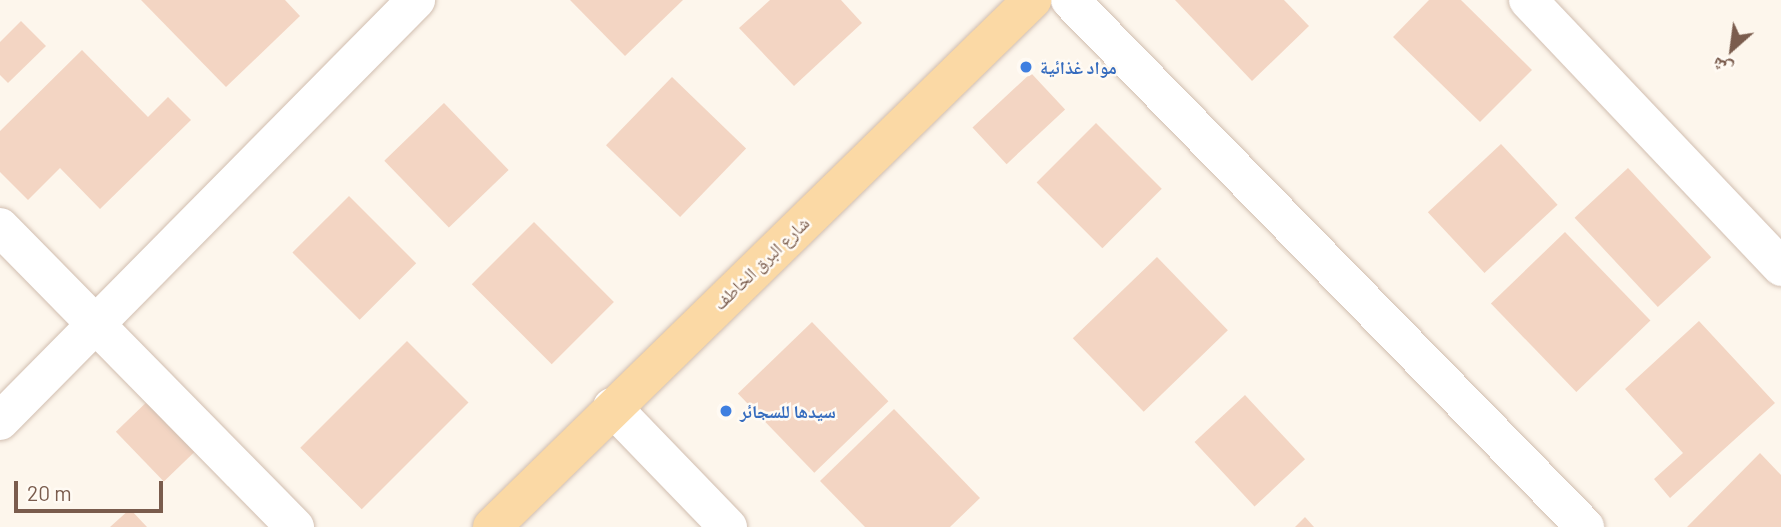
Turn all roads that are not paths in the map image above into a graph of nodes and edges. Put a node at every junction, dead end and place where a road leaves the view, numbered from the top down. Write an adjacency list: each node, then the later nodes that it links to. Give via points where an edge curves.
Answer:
1 (1032, 0): 8 (main road, شارع البرق الخاطف)
2 (1070, 0): 13 (street)
3 (1528, 0): 6 (street)
4 (409, 2): 7 (street)
5 (0, 227): 7 (street)
6 (1781, 267)
7 (96, 323): 9 (street); 10 (street)
8 (612, 407): 11 (main road, شارع البرق الخاطف); 12 (street)
9 (0, 421)
10 (295, 527)
11 (492, 527)
12 (728, 527)
13 (1584, 527)

